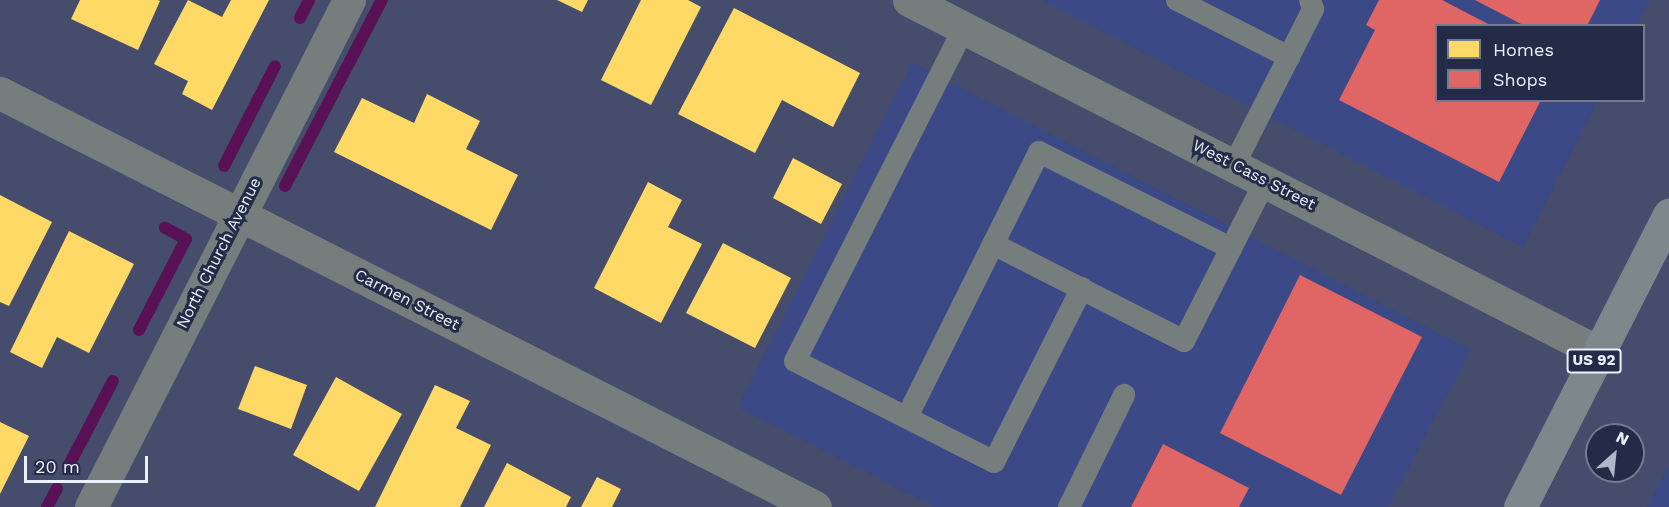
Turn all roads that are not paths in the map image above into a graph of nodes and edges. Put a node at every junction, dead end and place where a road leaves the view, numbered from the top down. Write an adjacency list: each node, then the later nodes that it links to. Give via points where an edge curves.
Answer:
1 (349, 0): 10 (street, North Church Avenue)
2 (909, 0): 5 (street, West Cass Street)
3 (1177, 0): 6 (lane)
4 (1310, 0): 6 (lane, via 1313,9)
5 (964, 28): 8 (street, West Cass Street); 17 (lane, via 795,361)
6 (1289, 57): 8 (lane)
7 (0, 93): 10 (street, Carmen Street)
8 (1234, 165): 9 (street, West Cass Street)
9 (1265, 181): 13 (lane); 15 (street, West Cass Street)
10 (239, 214): 18 (street, North Church Avenue); 19 (street, Carmen Street)
11 (1669, 215): 15 (main road, US 92)
12 (993, 244): 13 (lane, via 1039,153); 14 (lane); 17 (lane)
13 (1231, 248): 14 (lane, via 1184,341)
14 (1082, 288): 17 (lane, via 994,462)
15 (1598, 352): 21 (main road, US 92)
16 (1124, 395): 20 (lane)
17 (907, 417)
18 (91, 507)
19 (815, 507)
20 (1069, 507)
21 (1520, 507)

